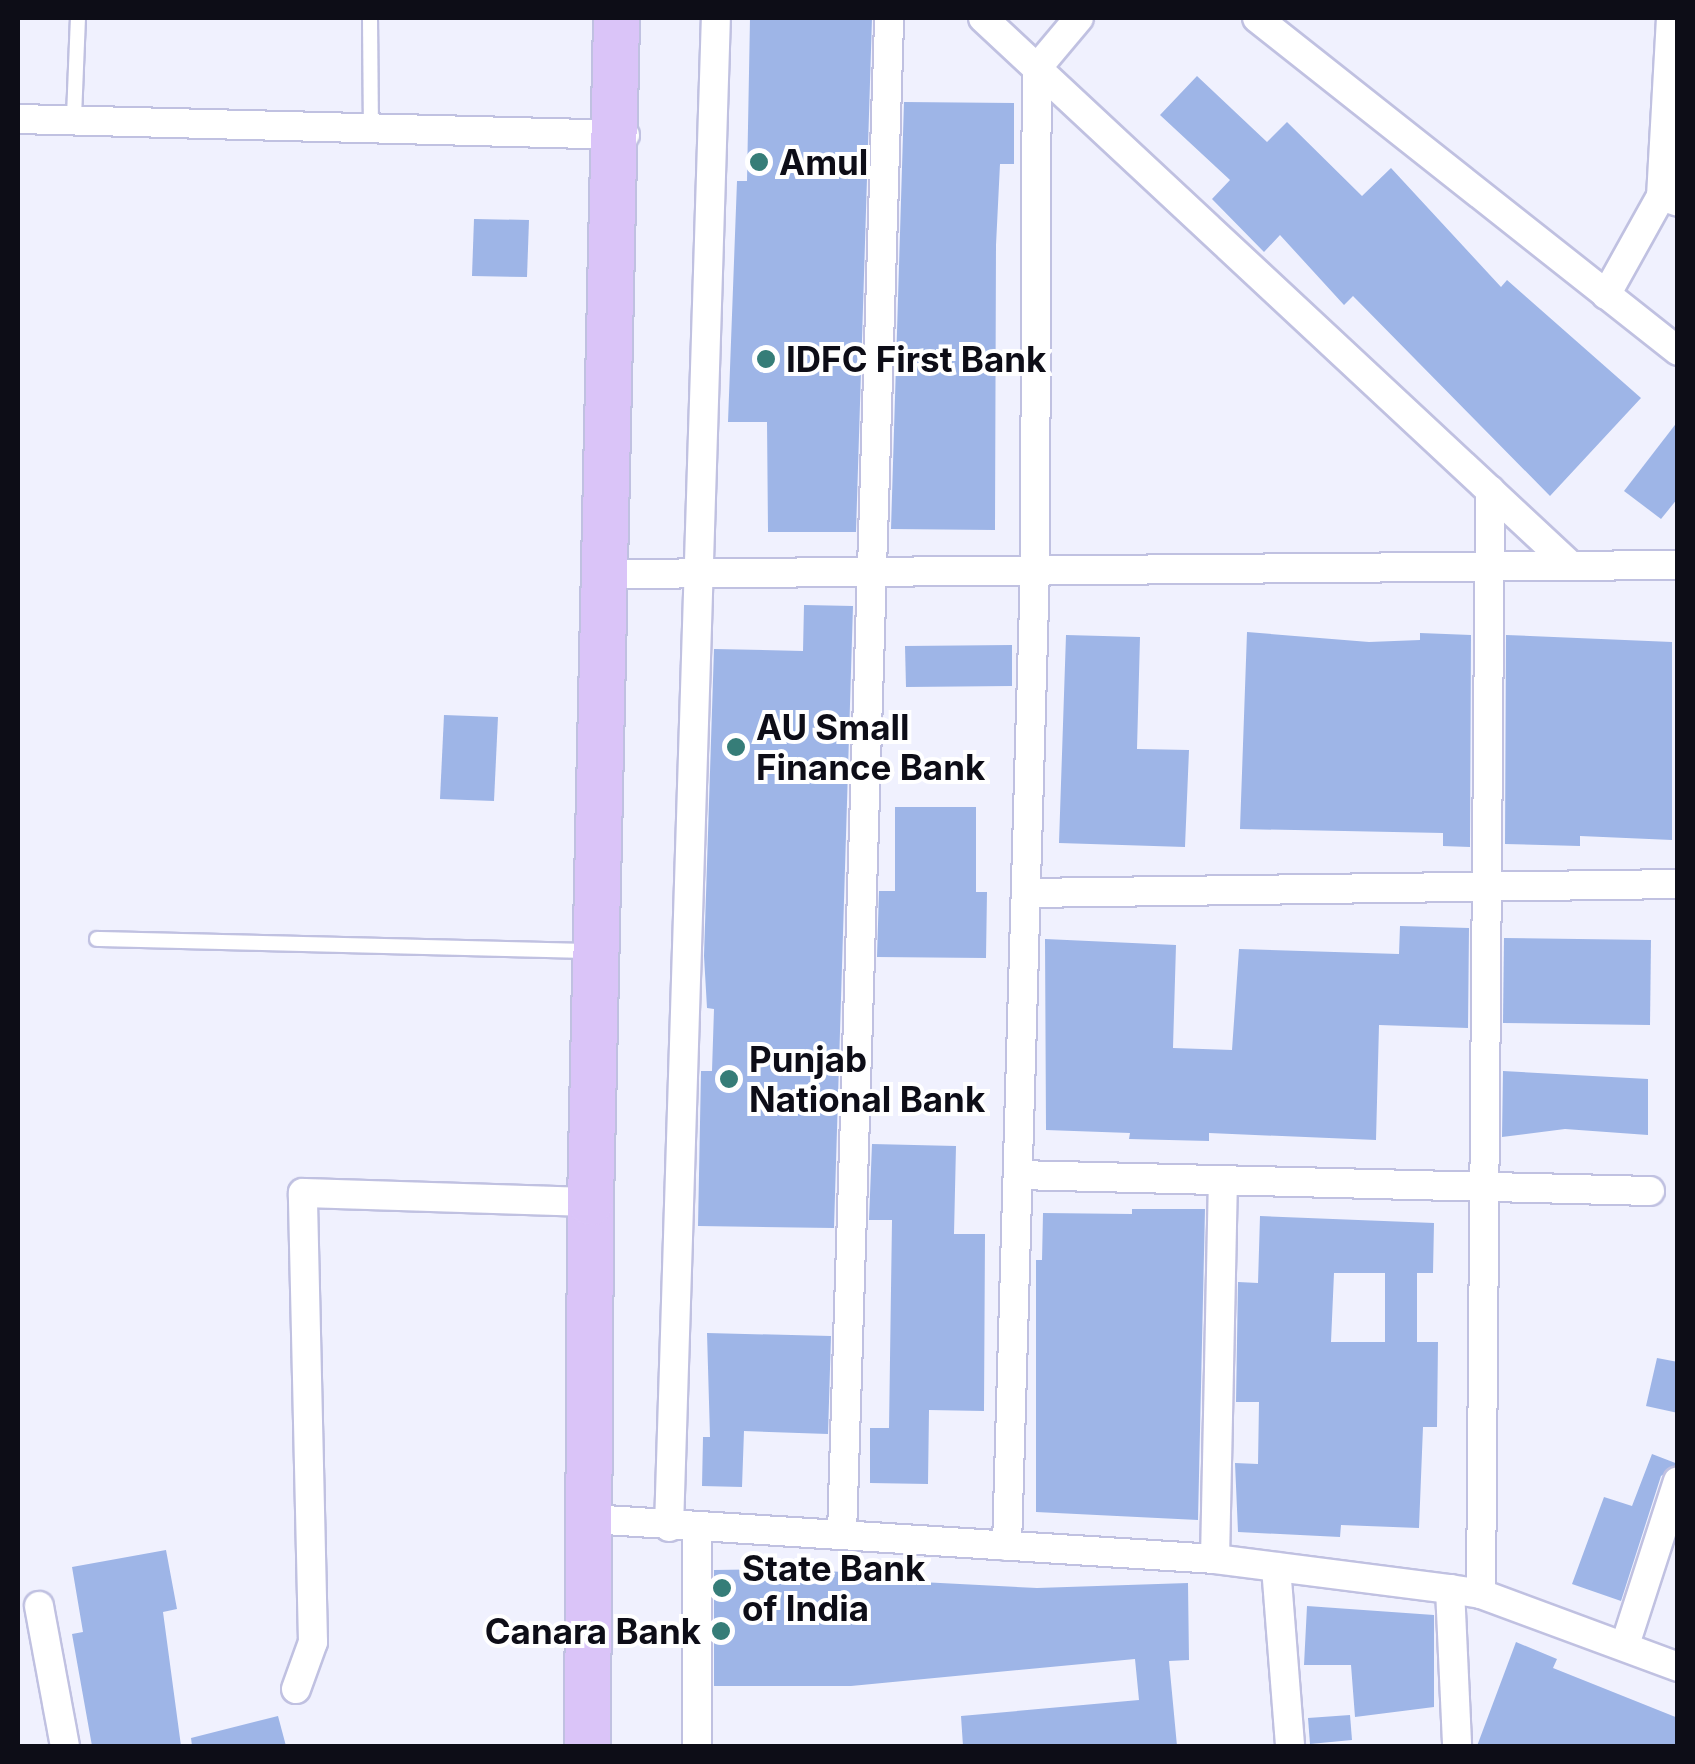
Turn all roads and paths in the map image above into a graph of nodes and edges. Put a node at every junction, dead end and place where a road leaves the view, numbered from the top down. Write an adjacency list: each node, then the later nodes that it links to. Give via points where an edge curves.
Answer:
1 (78, 18): 12 (lane)
2 (370, 18): 14 (lane)
3 (616, 18): 15 (main road)
4 (634, 18): 15 (main road)
5 (716, 18): 26 (street)
6 (890, 18): 24 (street)
7 (982, 18): 11 (street)
8 (1079, 18): 11 (street)
9 (1257, 18): 17 (street)
10 (1671, 18): 16 (street)
11 (1037, 68): 19 (street); 22 (street)
12 (74, 117): 13 (street); 14 (street)
13 (18, 119)
14 (371, 129): 15 (street)
15 (624, 135): 25 (main road); 31 (main road)
16 (1669, 199): 17 (street)
17 (1606, 294): 18 (street)
18 (1678, 351)
19 (1490, 490): 20 (street); 23 (street)
20 (1570, 565): 21 (street); 23 (street)
21 (1678, 565)
22 (1035, 566): 23 (street); 24 (street); 29 (street)
23 (1489, 566): 28 (street)
24 (874, 567): 26 (street); 40 (street)
25 (622, 574): 26 (street); 38 (main road)
26 (699, 574): 39 (street)
27 (1678, 884): 28 (street)
28 (1487, 886): 29 (street); 34 (street)
29 (1026, 893): 32 (street)
30 (97, 940): 31 (lane)
31 (596, 952): 36 (main road)
32 (1018, 1175): 33 (street); 41 (street)
33 (1224, 1180): 34 (street); 42 (street)
34 (1484, 1186): 35 (street); 45 (street)
35 (1650, 1191)
36 (590, 1202): 38 (main road); 49 (street, via 304,1193 313,1642)
37 (1678, 1482): 47 (street)
38 (598, 1520): 39 (street); 51 (main road); 52 (main road)
39 (683, 1527): 40 (street); 53 (street)
40 (842, 1534): 41 (street)
41 (1008, 1546): 42 (street)
42 (1214, 1559): 43 (street)
43 (1276, 1566): 44 (street); 54 (street)
44 (1450, 1588): 45 (street); 55 (street)
45 (1482, 1594): 47 (street)
46 (38, 1606): 50 (street)
47 (1625, 1645): 48 (street)
48 (1678, 1667)
49 (296, 1689)
50 (65, 1746)
51 (587, 1746)
52 (607, 1746)
53 (697, 1746)
54 (1290, 1746)
55 (1456, 1746)

